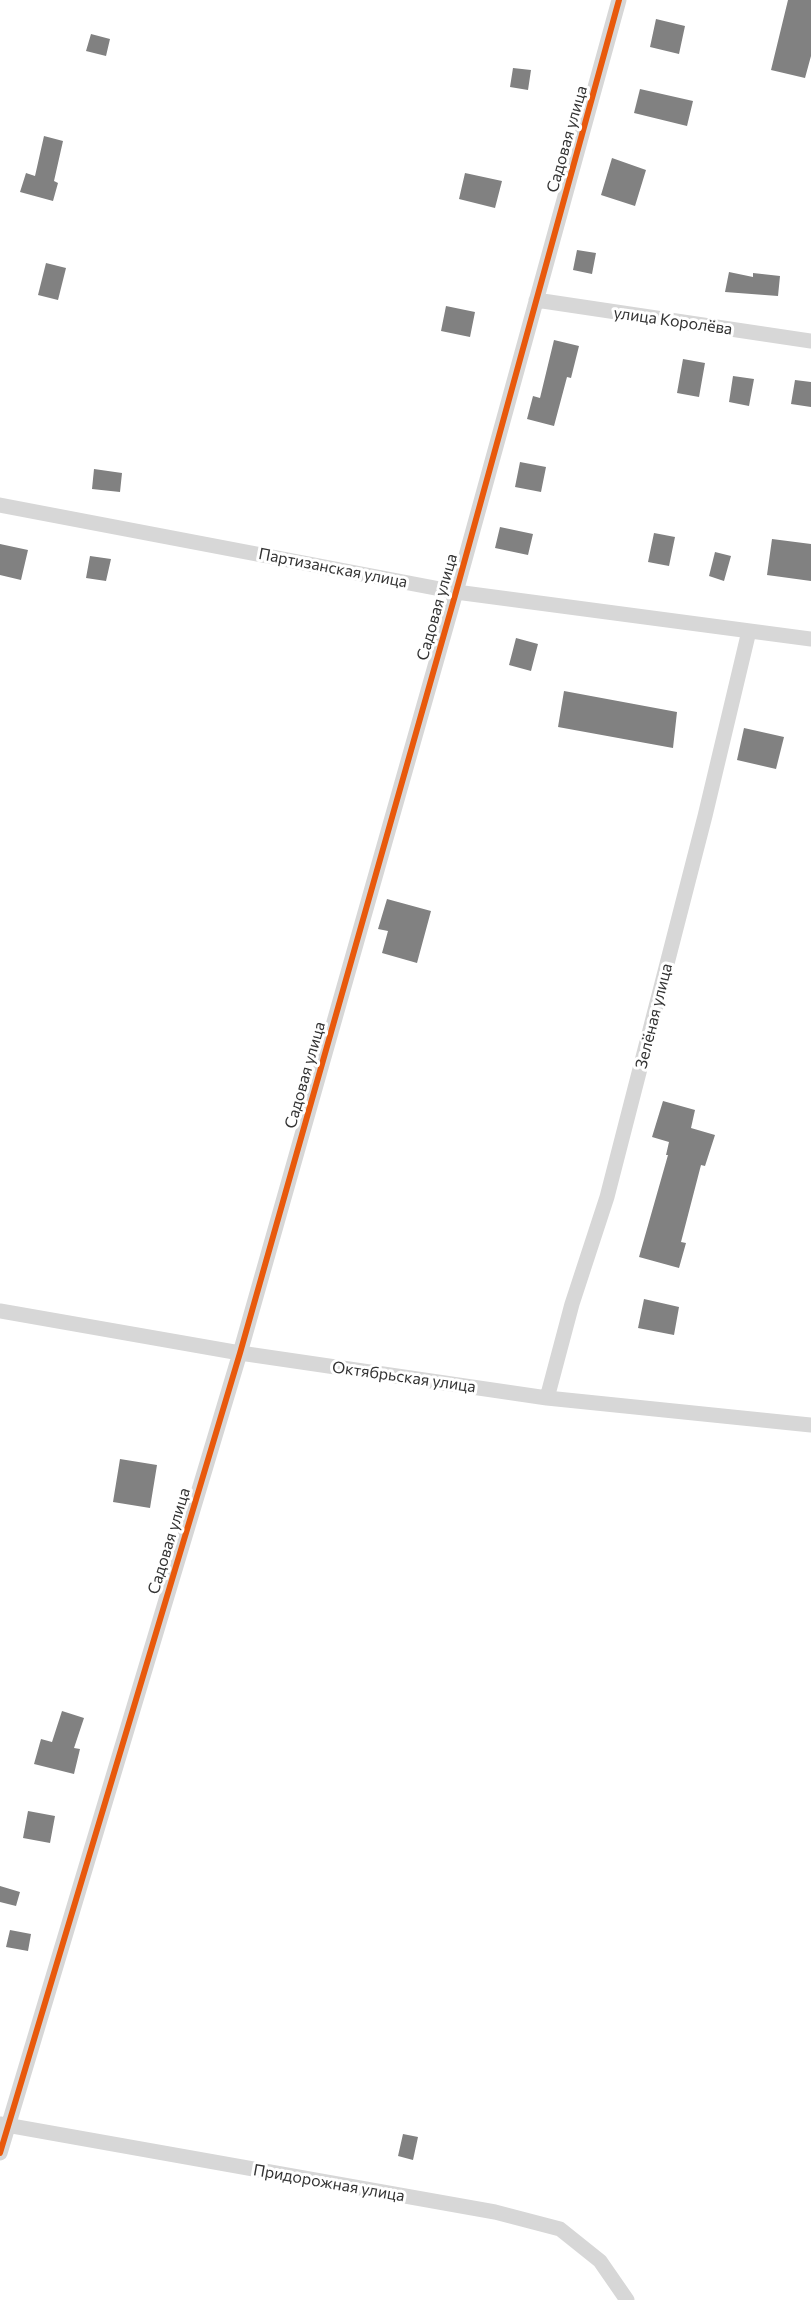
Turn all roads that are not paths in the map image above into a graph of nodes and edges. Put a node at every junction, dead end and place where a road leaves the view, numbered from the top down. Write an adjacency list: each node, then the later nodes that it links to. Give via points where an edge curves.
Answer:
1 (619, 0): 2 (street, Садовая улица)
2 (536, 300): 3 (street, улица Королёва); 5 (street, Садовая улица)
3 (811, 341)
4 (0, 505): 5 (street, Партизанская улица)
5 (456, 592): 6 (street, Партизанская улица); 9 (street, Садовая улица)
6 (749, 631): 7 (street, Партизанская улица); 10 (street, Зелёная улица, via 607,1197)
7 (811, 639)
8 (0, 1311): 9 (street, Октябрьская улица)
9 (240, 1353): 10 (street, Октябрьская улица); 12 (street, Садовая улица)
10 (547, 1398): 11 (street, Октябрьская улица)
11 (811, 1425)
12 (4, 2124): 13 (street, Садовая улица); 14 (street, Придорожная улица, via 495,2212 560,2229 600,2261)
13 (0, 2152)
14 (627, 2300)

